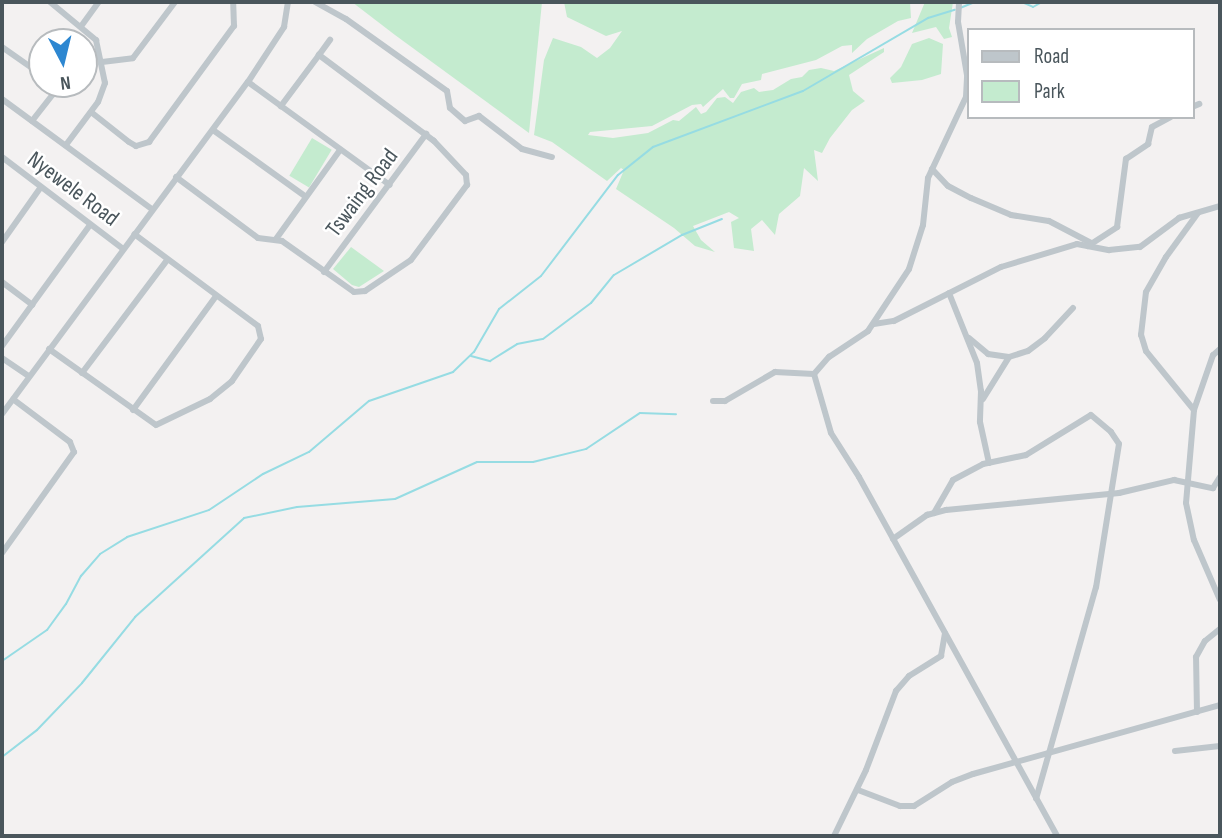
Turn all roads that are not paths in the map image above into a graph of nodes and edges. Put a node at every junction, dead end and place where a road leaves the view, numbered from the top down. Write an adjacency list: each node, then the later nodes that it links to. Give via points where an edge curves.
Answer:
1 (50, 2): 8 (street)
2 (99, 2): 8 (street)
3 (175, 2): 12 (street, via 133,58)
4 (233, 2): 18 (street, via 234,26 149,142 136,146)
5 (288, 2): 14 (street, via 284,27)
6 (315, 2): 26 (street, via 447,91 450,108 465,121 479,116 523,149)
7 (959, 2): 27 (street, via 966,97)
8 (82, 25): 12 (street, via 96,40)
9 (330, 40): 11 (street)
10 (2, 47): 13 (street)
11 (319, 55): 17 (street); 22 (street)
12 (102, 62): 18 (street, via 104,90)
13 (28, 65)
14 (248, 82): 17 (street); 21 (street)
15 (50, 98): 20 (street)
16 (2, 99): 20 (street)
17 (281, 106): 24 (street)
18 (91, 112): 23 (street)
19 (1167, 119): 39 (street, via 1152,127 1147,144 1126,159 1118,223 1112,232)
20 (32, 121): 23 (street)
21 (213, 131): 28 (street); 31 (street)
22 (426, 134): 29 (street, Tswaing Road); 42 (street, via 466,174 465,188 411,260 365,291 352,292)
23 (66, 145): 33 (street)
24 (340, 150): 29 (street); 31 (street)
25 (2, 157): 30 (street, Nyewele Road)
26 (552, 157)
27 (932, 169): 39 (street, via 948,186 971,198 1015,216 1049,221); 48 (street, via 922,230 909,269)
28 (176, 177): 33 (street); 37 (street, via 258,238)
29 (390, 185): 42 (street, Tswaing Road)
30 (41, 187): 35 (street, Nyewele Road); 38 (street)
31 (305, 196): 37 (street)
32 (1220, 206): 34 (street)
33 (152, 209): 36 (street)
34 (1200, 212): 39 (street, via 1170,223 1140,247 1109,250); 62 (street, via 1146,292 1141,335 1146,351)
35 (90, 225): 40 (street, Nyewele Road); 46 (street)
36 (134, 234): 40 (street); 41 (street)
37 (276, 239): 42 (street)
38 (2, 242)
39 (1090, 244): 44 (street, via 1001,267)
40 (123, 249): 51 (street)
41 (167, 260): 45 (street); 55 (street)
42 (324, 271)
43 (2, 282): 46 (street)
44 (949, 293): 48 (street, via 894,321); 49 (street)
45 (216, 296): 61 (street); 61 (street, via 258,326 262,335 232,381 162,425 150,423)
46 (32, 305): 50 (street)
47 (1073, 308): 53 (street, via 1045,338 1028,351)
48 (874, 324): 56 (street)
49 (968, 337): 53 (street, via 988,354); 60 (street, via 977,363)
50 (2, 346)
51 (49, 349): 55 (street); 57 (street)
52 (1220, 349): 62 (street, via 1213,355)
53 (1009, 357): 60 (street)
54 (2, 358): 57 (street)
55 (82, 373): 61 (street)
56 (814, 374): 59 (street, via 775,372 725,401); 69 (street, via 831,433)
57 (29, 376): 58 (street)
58 (13, 399): 63 (street); 70 (street, via 71,443 74,452)
59 (713, 401)
60 (981, 404): 64 (street)
61 (133, 410)
62 (1194, 410): 66 (street)
63 (2, 414)
64 (989, 463): 67 (street, via 1026,455 1091,415 1119,444); 68 (street, via 953,480)
65 (1220, 477): 66 (street, via 1213,488)
66 (1186, 484): 67 (street, via 1174,480); 71 (street, via 1194,540)
67 (1111, 494): 68 (street); 78 (street, via 1096,587)
68 (934, 513): 69 (street)
69 (893, 539): 73 (street)
70 (2, 553)
71 (1220, 600)
72 (1220, 629): 75 (street, via 1196,657)
73 (945, 633): 79 (street); 80 (street, via 941,656 909,676 896,691)
74 (1220, 705): 75 (street)
75 (1198, 712): 78 (street)
76 (1220, 746): 77 (street)
77 (1175, 751)
78 (1049, 754): 79 (street); 81 (street)
79 (1016, 763): 80 (street, via 952,782 914,806 900,806); 81 (street)
80 (858, 790): 82 (street)
81 (1036, 799): 83 (street)
82 (834, 836)
83 (1057, 836)

